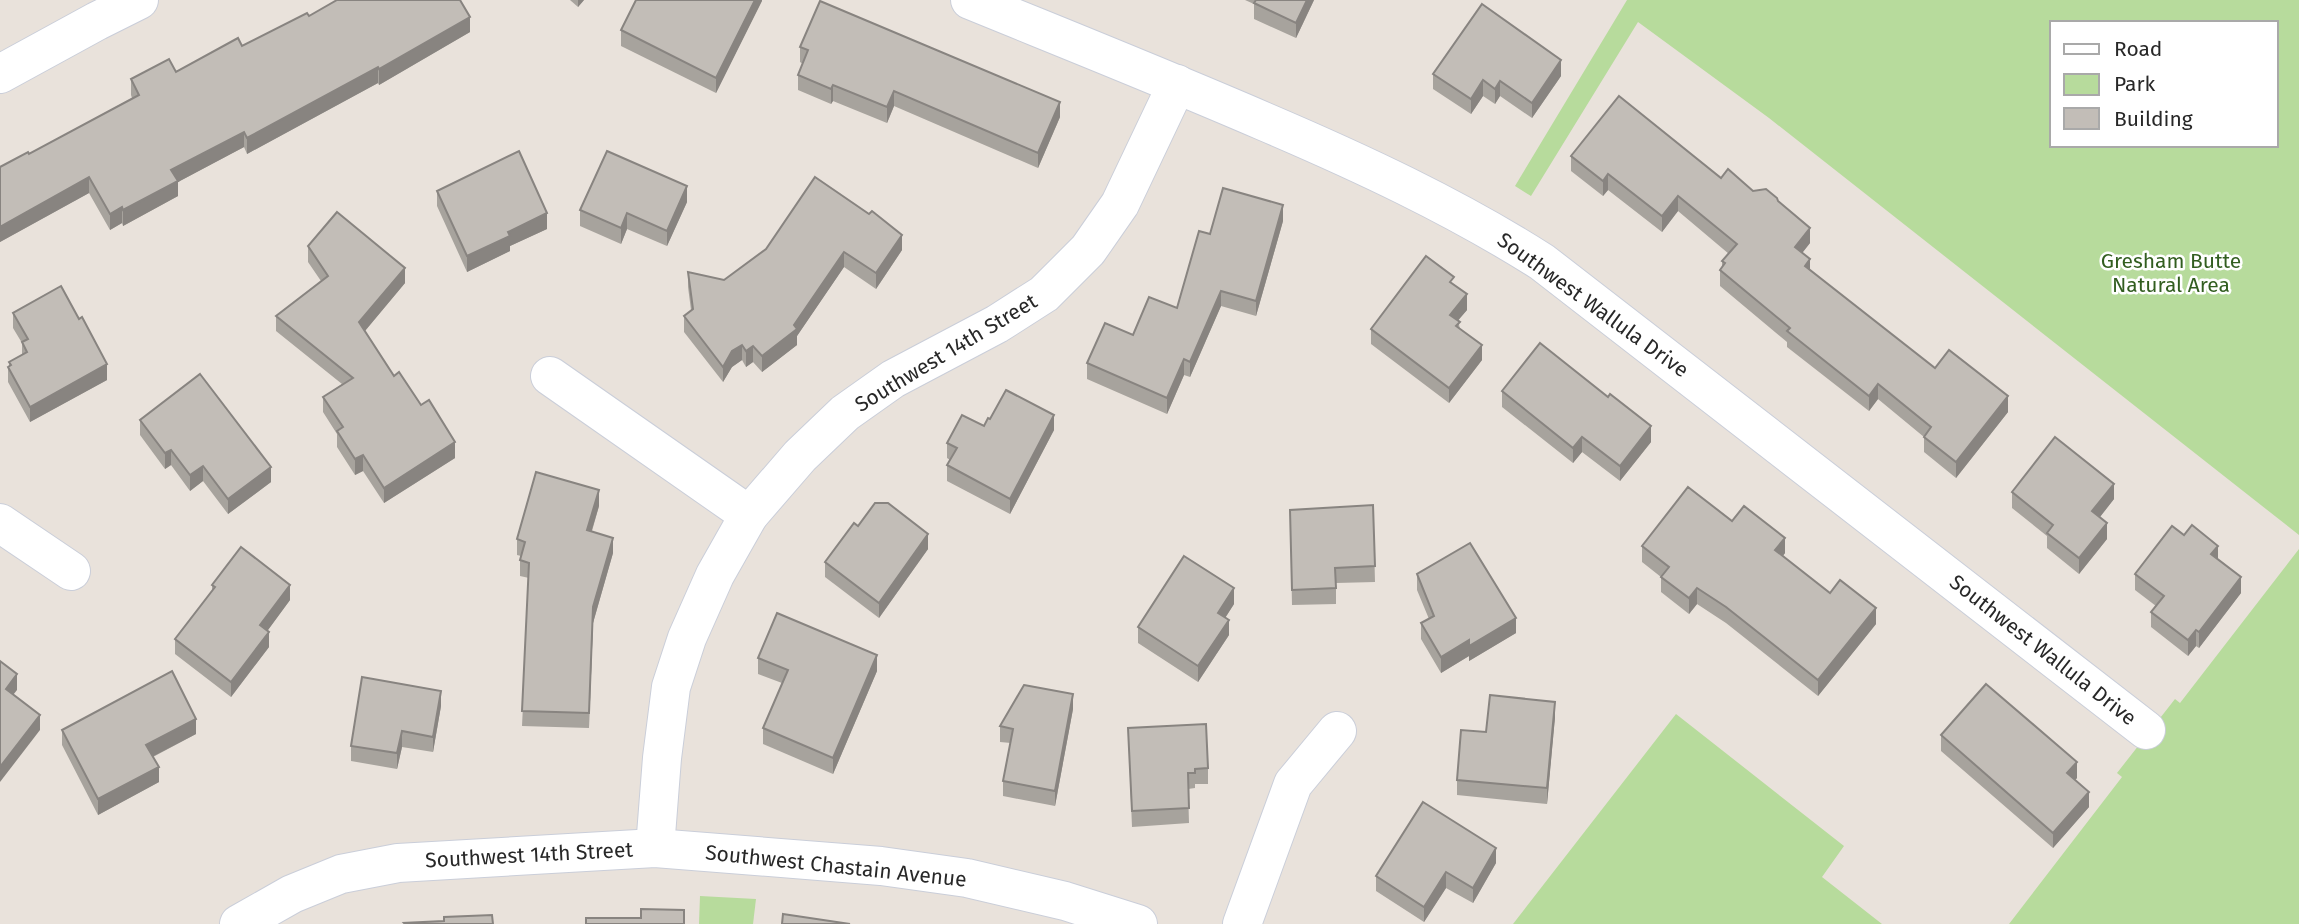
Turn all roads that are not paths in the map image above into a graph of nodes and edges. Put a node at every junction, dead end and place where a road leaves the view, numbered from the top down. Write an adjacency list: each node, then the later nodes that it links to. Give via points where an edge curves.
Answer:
1 (139, 0): 3 (street)
2 (970, 0): 4 (street, Southwest Wallula Drive)
3 (0, 74)
4 (1177, 84): 6 (street, Southwest 14th Street, via 1120,204 1088,250 1044,294 893,379 845,414 800,456); 9 (street, Southwest Wallula Drive, via 1418,192 1542,262)
5 (550, 376): 6 (street)
6 (749, 515): 11 (street, Southwest 14th Street, via 715,575 671,687)
7 (0, 523): 8 (street)
8 (71, 571)
9 (2147, 730)
10 (1337, 731): 14 (street, via 1293,785)
11 (655, 848): 12 (street, Southwest 14th Street, via 398,863 341,874 292,894); 13 (street, Southwest Chastain Avenue, via 881,866 967,878)
12 (239, 924)
13 (1138, 924)
14 (1242, 924)

